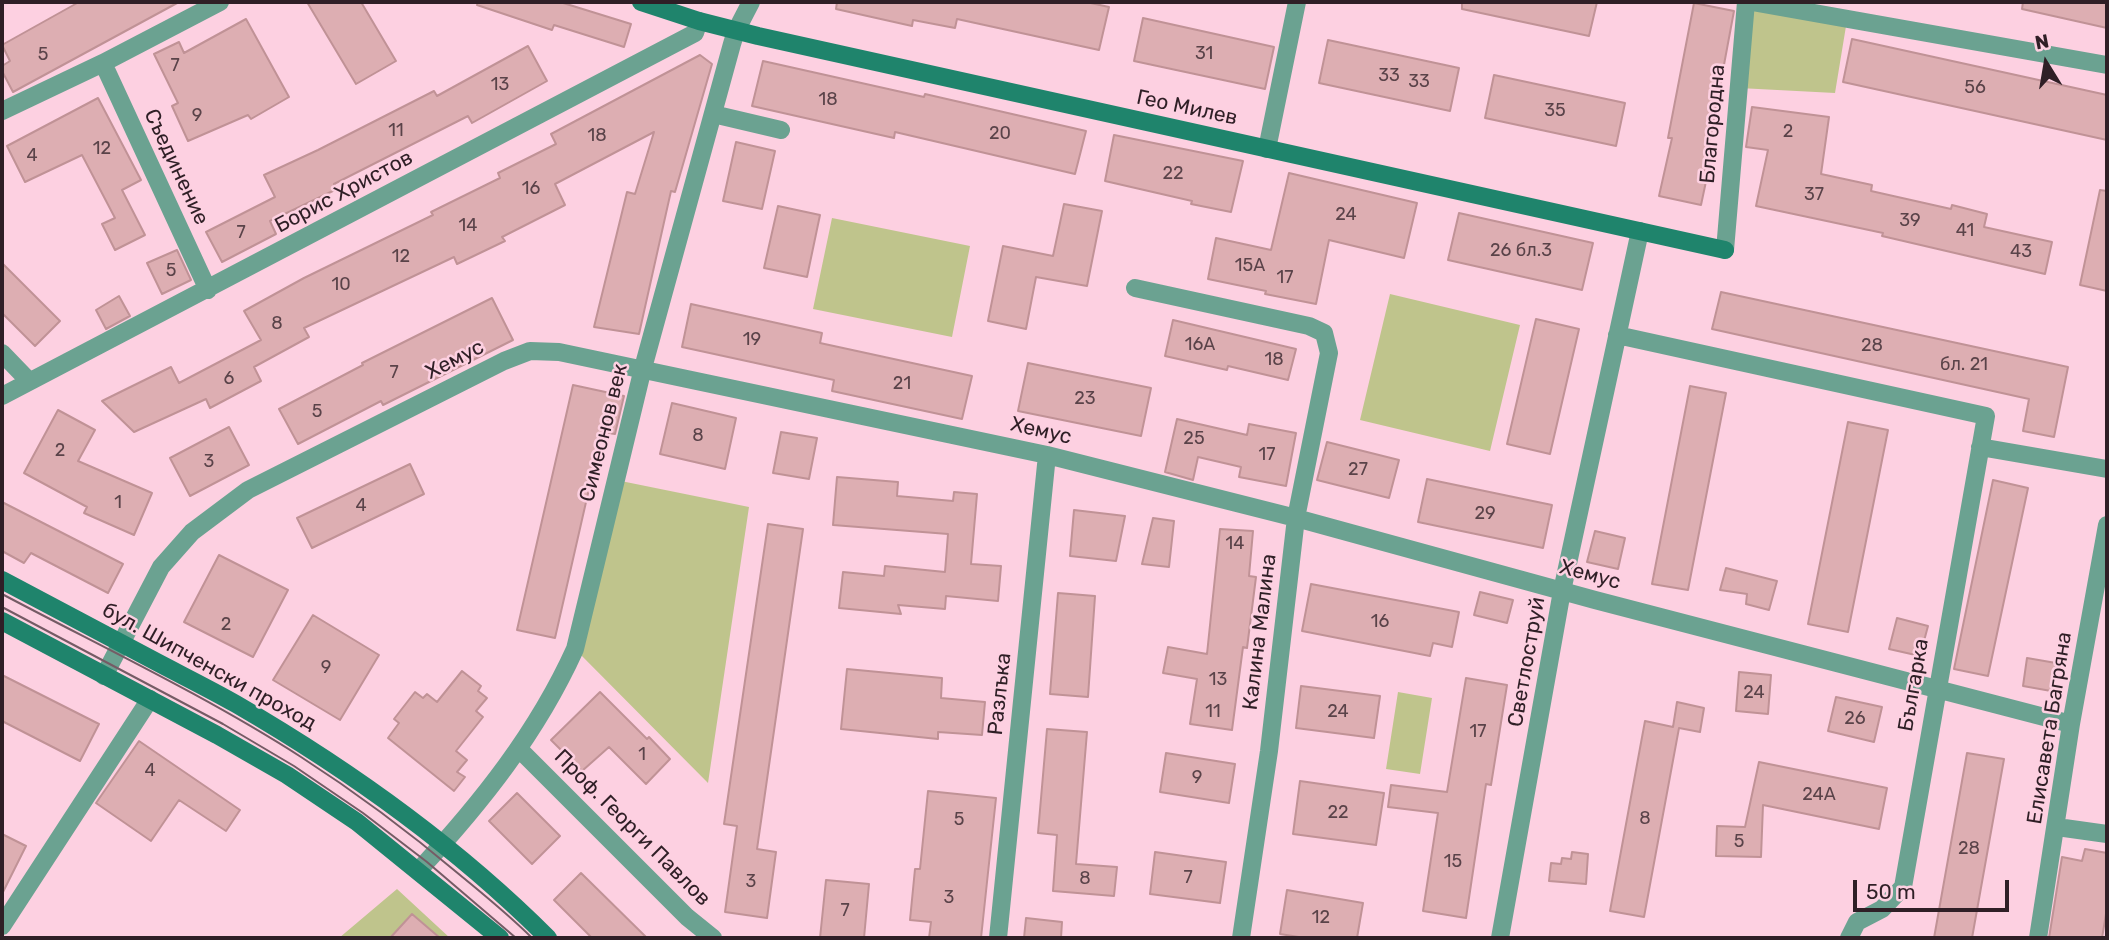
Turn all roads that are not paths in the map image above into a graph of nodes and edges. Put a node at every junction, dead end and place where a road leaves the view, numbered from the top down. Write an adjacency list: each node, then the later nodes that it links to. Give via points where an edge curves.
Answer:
1 (220, 2): 9 (street)
2 (641, 2): 7 (main road, Гео Милев)
3 (751, 2): 8 (street, Симеонов век)
4 (1297, 2): 14 (street)
5 (1746, 2): 16 (street, Благородна)
6 (1752, 2): 10 (street)
7 (699, 21): 8 (main road, Гео Милев); 18 (street, Борис Христов, via 695,33)
8 (736, 31): 12 (street, Симеонов век); 14 (main road, Гео Милев)
9 (103, 63): 11 (street); 18 (street, Съединение)
10 (2107, 65)
11 (2, 111)
12 (713, 114): 13 (street); 21 (street, Симеонов век)
13 (781, 130)
14 (1267, 149): 15 (main road, Гео Милев)
15 (1640, 231): 16 (main road, Гео Милев); 19 (street, Светлоструй)
16 (1725, 250)
17 (1135, 288): 27 (street, Калина Малина, via 1324,333 1329,353)
18 (208, 290): 22 (street, Борис Христов)
19 (1617, 335): 24 (street, Българка, via 1986,416); 30 (street, Светлоструй)
20 (2, 353): 22 (street)
21 (643, 369): 25 (street, Хемус); 32 (street, Хемус, via 559,352 530,351 248,490 192,532 161,567); 37 (street, Симеонов век, via 575,649)
22 (29, 381): 23 (street, Борис Христов)
23 (2, 396)
24 (1980, 447): 26 (street); 34 (street, Българка)
25 (1047, 455): 27 (street, Хемус); 46 (street, Разлъка)
26 (2107, 469)
27 (1296, 519): 30 (street, Хемус); 47 (street, Калина Малина)
28 (2107, 525): 36 (street, Елисавета Багряна)
29 (2, 580): 32 (main road, бул. Шипченски проход)
30 (1562, 591): 34 (street, Хемус); 48 (street, Светлоструй)
31 (2, 621): 33 (main road)
32 (121, 643): 33 (street, Хемус); 40 (main road, бул. Шипченски проход, via 234,702 306,747)
33 (104, 676): 35 (main road)
34 (1936, 690): 36 (street, Хемус); 49 (street, Българка, via 1903,887 1882,909 1857,922)
35 (150, 699): 41 (main road, via 287,775); 42 (street)
36 (2071, 724): 38 (street, Елисавета Багряна)
37 (519, 749): 40 (street, Симеонов век); 45 (street, Проф. Георги Павлов)
38 (2057, 827): 39 (street); 50 (street, Елисавета Багряна)
39 (2107, 834)
40 (443, 845): 41 (street, Симеонов век); 44 (main road, бул. Шипченски проход)
41 (419, 870): 43 (main road)
42 (2, 926)
43 (500, 938)
44 (548, 938)
45 (713, 938)
46 (998, 938)
47 (1241, 938)
48 (1500, 938)
49 (1849, 938)
50 (2038, 938)

